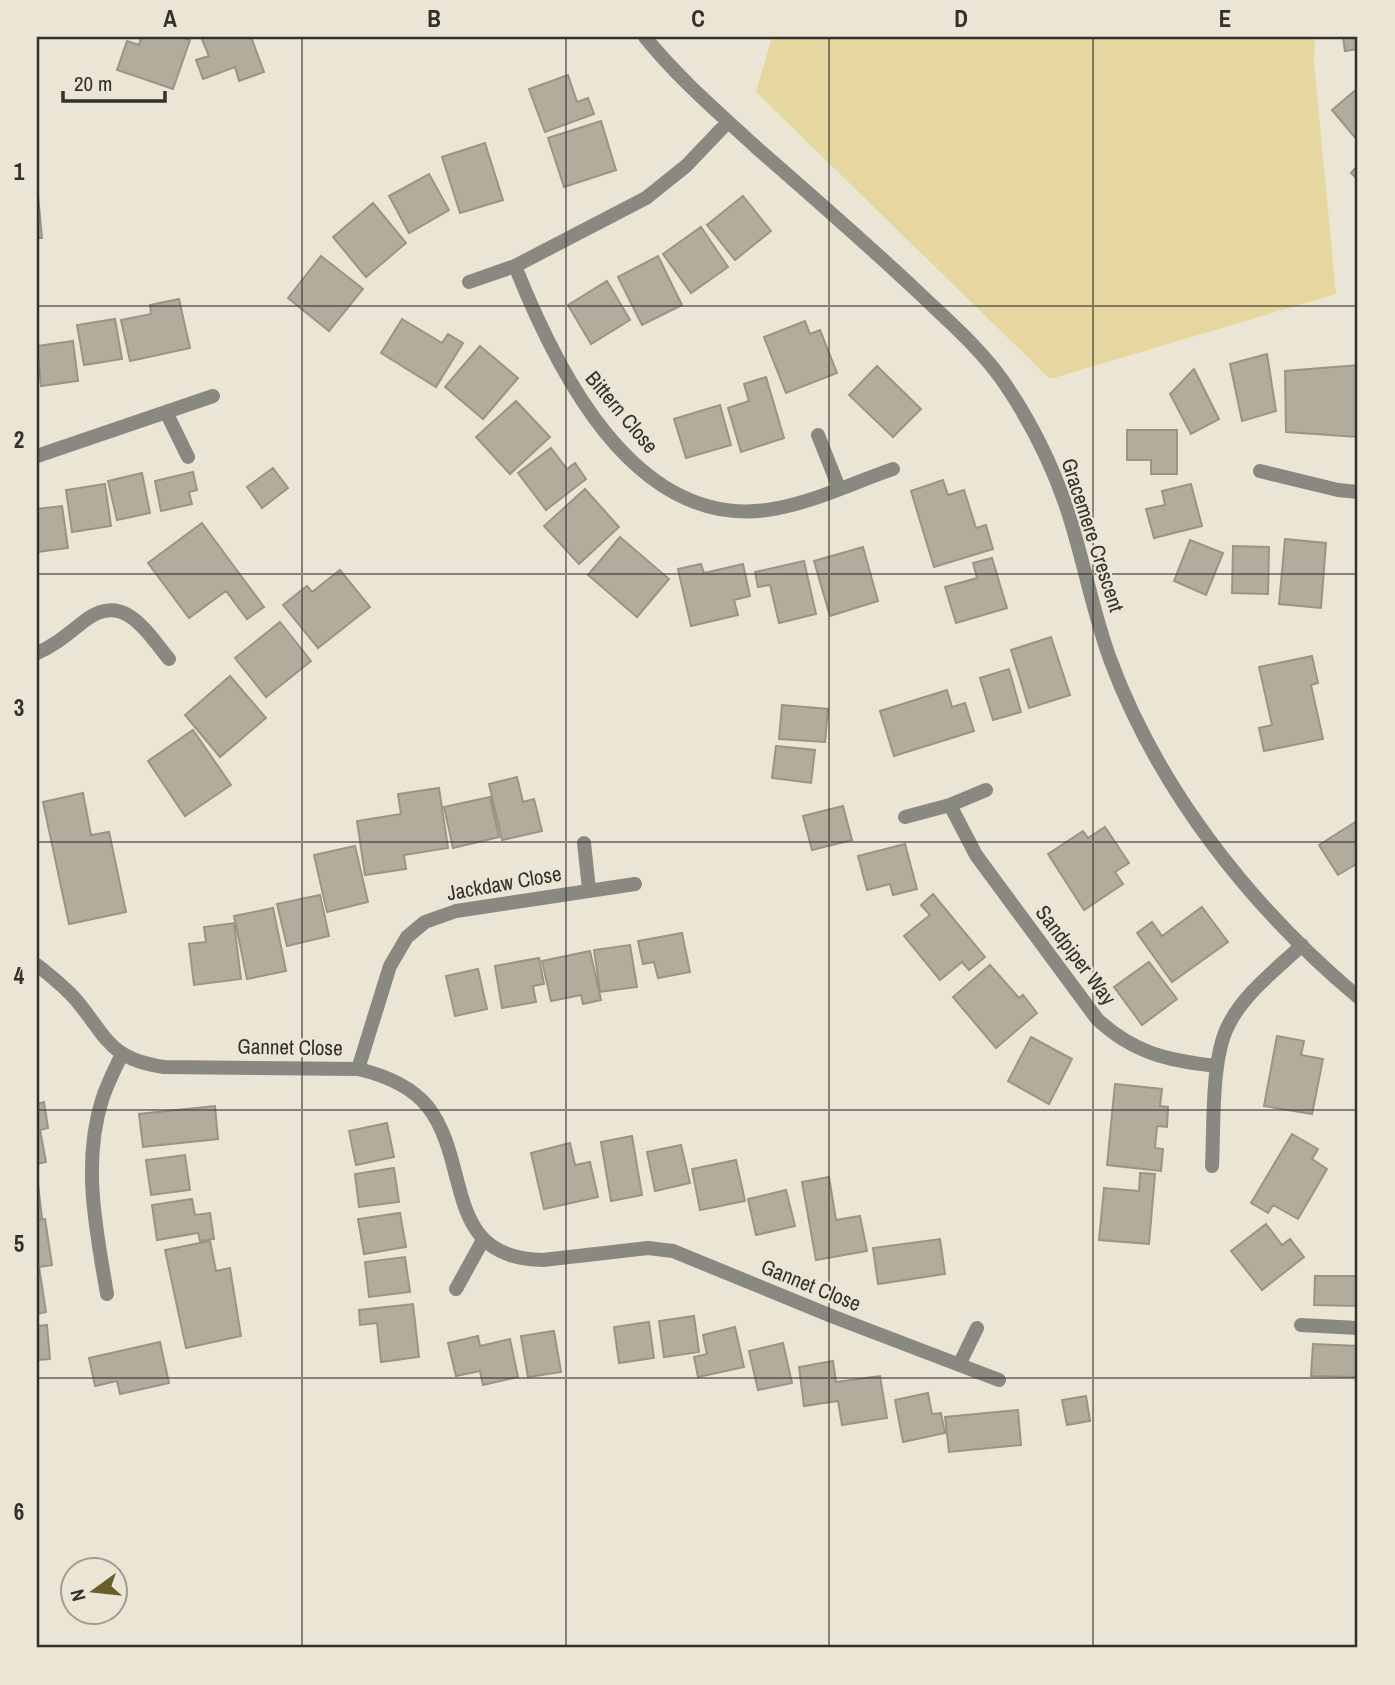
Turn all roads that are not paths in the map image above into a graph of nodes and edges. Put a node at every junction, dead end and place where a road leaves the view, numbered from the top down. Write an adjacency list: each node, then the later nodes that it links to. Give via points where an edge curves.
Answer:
1 (645, 37): 2 (street, Gracemere Crescent)
2 (728, 122): 3 (street, via 686,166 646,198); 22 (street, Gracemere Crescent, via 883,259 1000,377 1053,471 1109,656 1148,743 1195,821 1255,896)
3 (515, 266): 4 (street); 12 (street, Bittern Close, via 575,392 614,441 657,482 702,506 746,511 792,505)
4 (469, 282)
5 (213, 396): 6 (street)
6 (166, 412): 8 (street); 9 (street)
7 (818, 435): 12 (street)
8 (37, 456)
9 (188, 457)
10 (893, 469): 12 (street, Bittern Close)
11 (1260, 471): 13 (street)
12 (839, 488)
13 (1358, 492)
14 (37, 653): 15 (street, via 89,617 116,609 141,625)
15 (169, 659)
16 (986, 790): 17 (street)
17 (950, 805): 18 (street); 26 (street, Sandpiper Way, via 976,855 1097,1019 1130,1044 1165,1059)
18 (905, 817)
19 (584, 843): 21 (street, Jackdaw Close)
20 (635, 884): 21 (street, Jackdaw Close)
21 (589, 889): 27 (street, Jackdaw Close, via 456,911 415,929 386,976)
22 (1302, 945): 24 (street, Gracemere Crescent); 26 (street, via 1238,1009 1221,1041)
23 (37, 965): 25 (street, Gannet Close, via 68,991 103,1038)
24 (1358, 996)
25 (122, 1055): 27 (street, Gannet Close, via 164,1067); 31 (street, via 102,1098 91,1159)
26 (1217, 1066): 28 (street)
27 (359, 1069): 29 (street, Gannet Close, via 396,1082 429,1108 444,1137 463,1206)
28 (1212, 1166)
29 (483, 1240): 30 (street); 35 (street, Gannet Close, via 506,1254 531,1260 648,1248 673,1251)
30 (456, 1289)
31 (107, 1294)
32 (1301, 1325): 34 (street)
33 (977, 1328): 35 (street)
34 (1358, 1328)
35 (959, 1366): 36 (street, Gannet Close)
36 (999, 1380)

